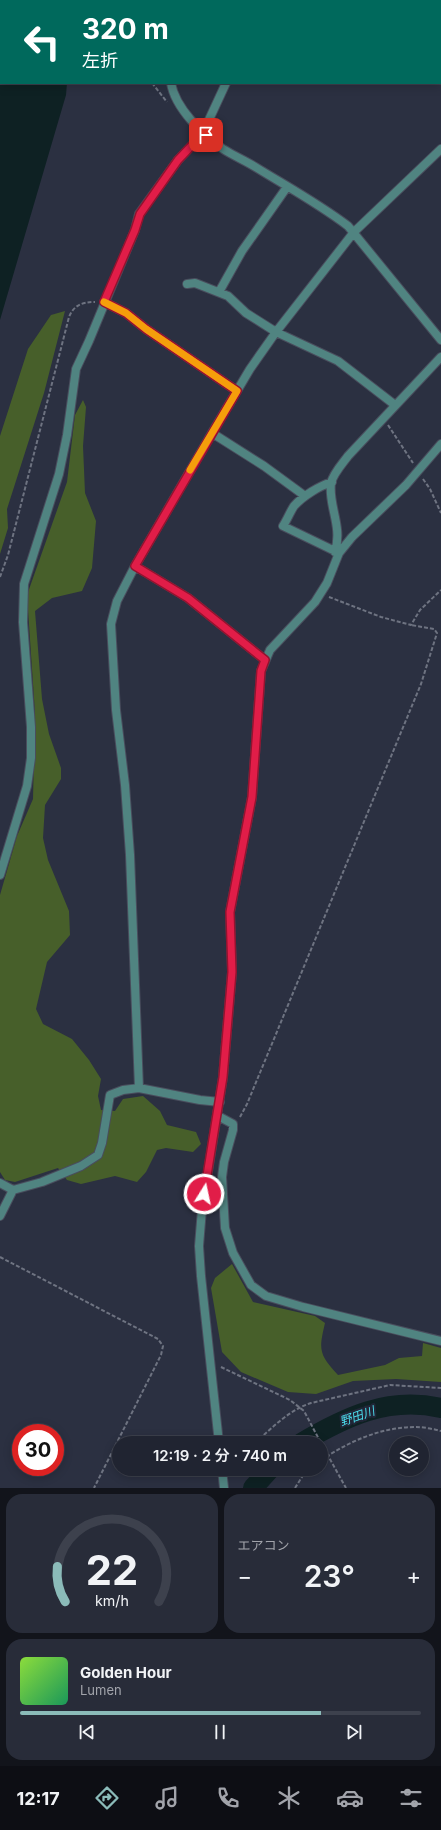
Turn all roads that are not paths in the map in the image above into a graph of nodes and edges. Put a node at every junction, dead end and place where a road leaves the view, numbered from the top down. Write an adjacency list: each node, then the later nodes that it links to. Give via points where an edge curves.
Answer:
1 (172, 84): 3 (street, via 178,103)
2 (226, 84): 3 (street)
3 (204, 133): 5 (street, via 223,148); 9 (street, via 178,160 140,214)
4 (441, 149): 6 (street)
5 (288, 187): 6 (street, via 330,212); 8 (street, via 242,251)
6 (354, 232): 10 (street); 11 (street)
7 (187, 284): 8 (street, via 195,283)
8 (219, 292): 10 (street)
9 (104, 302): 13 (street, via 126,313); 22 (street, via 76,369 60,474 24,584 23,622 32,726 31,758 27,786)
10 (276, 332): 13 (street); 14 (street, via 338,361)
11 (441, 340)
12 (441, 357): 14 (street)
13 (237, 391): 15 (street)
14 (395, 405): 17 (street, via 348,456)
15 (212, 433): 18 (street); 20 (street)
16 (441, 444): 19 (street, via 406,485)
17 (332, 482): 18 (street); 19 (street, via 331,493 338,527)
18 (305, 496): 19 (street, via 294,506 284,526)
19 (337, 553): 21 (street, via 327,583 315,602 270,650)
20 (135, 566): 21 (street, via 188,598); 23 (street, via 117,602 111,624 116,710 130,855)
21 (265, 660): 24 (street, via 261,671 252,797 230,912 232,972)
22 (0, 875)
23 (140, 1088): 24 (street); 27 (street, via 110,1095 98,1155 81,1166 42,1182)
24 (220, 1102): 25 (street)
25 (218, 1116): 29 (street, via 233,1124 222,1177 224,1228 251,1285 266,1296 303,1308); 30 (street, via 202,1209 199,1246)
26 (0, 1183): 27 (street)
27 (13, 1190): 28 (street)
28 (0, 1216)
29 (441, 1341)
30 (218, 1436)
31 (223, 1476): 32 (street)
32 (224, 1488)

